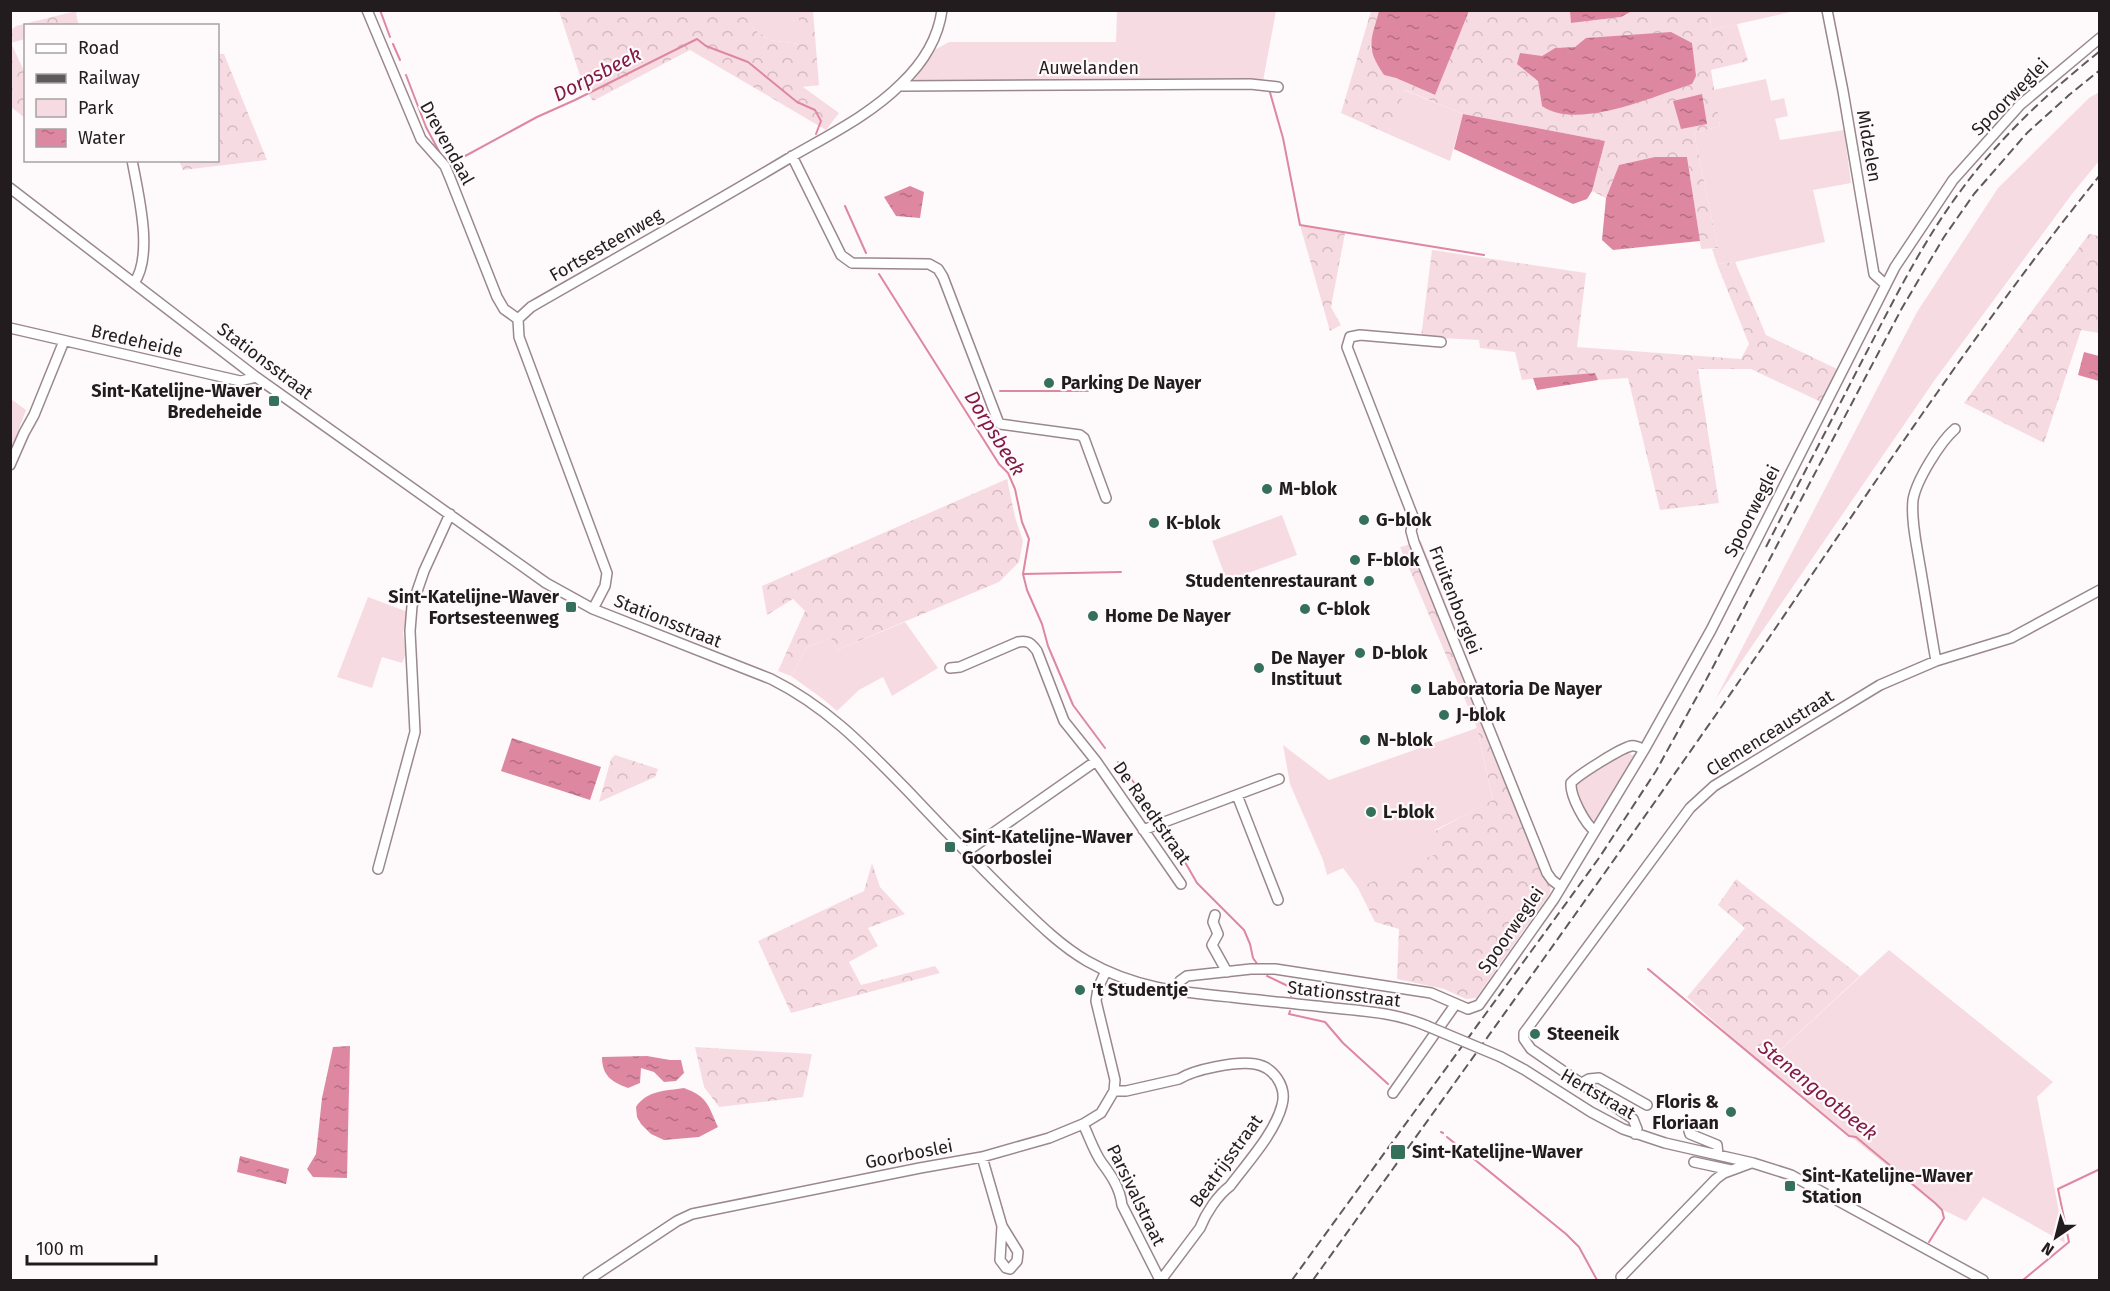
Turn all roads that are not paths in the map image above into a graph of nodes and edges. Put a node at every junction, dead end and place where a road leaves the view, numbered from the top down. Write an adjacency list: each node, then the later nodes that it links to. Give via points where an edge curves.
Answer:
1 (367, 10): 12 (street, Drevendaal, via 422,139 445,166 497,297 504,309)
2 (942, 10): 5 (street, Fortsesteenweg, via 940,28 931,48)
3 (1827, 10): 11 (street, Midzelen, via 1874,274)
4 (2100, 38): 11 (street, Spoorweglei, via 2020,105 1953,180)
5 (900, 86): 6 (street, Auwelanden); 7 (street, Fortsesteenweg, via 854,120)
6 (1278, 87)
7 (792, 156): 12 (street, Fortsesteenweg, via 531,307); 19 (street, via 841,255 852,263 929,264 938,269 1000,424 1080,435)
8 (132, 162): 10 (street, via 143,251)
9 (10, 188): 10 (street, Stationsstraat)
10 (134, 283): 16 (street, Stationsstraat)
11 (1885, 284): 25 (street, Spoorweglei, via 1711,630)
12 (518, 319): 22 (street, via 519,337 607,573)
13 (10, 328): 14 (street, Bredeheide)
14 (64, 341): 16 (street, Bredeheide, via 240,381); 18 (street)
15 (1441, 342): 34 (street, Fruitenborglei, via 1360,335 1350,337 1347,347 1414,519 1414,542 1456,649 1547,873)
16 (256, 377): 20 (street, Stationsstraat)
17 (1955, 429): 23 (street, via 1927,469 1913,501)
18 (10, 465)
19 (1106, 498)
20 (450, 514): 22 (street, Stationsstraat, via 546,583); 32 (street, via 412,606 415,732)
21 (2100, 590): 23 (street, Clemenceaustraat, via 2011,638)
22 (593, 609): 31 (street, Stationsstraat, via 797,693 841,725)
23 (1936, 661): 42 (street, Clemenceaustraat, via 1880,685 1714,786 1690,808 1524,1033 1531,1049)
24 (950, 668): 26 (street, De Raedtstraat, via 1018,642 1032,643 1064,721)
25 (1644, 750): 30 (street, Spoorweglei); 30 (street, via 1629,746 1592,766 1571,783 1579,809)
26 (1096, 761): 29 (street, De Raedtstraat); 31 (street)
27 (1279, 779): 28 (street)
28 (1237, 795): 29 (street); 35 (street)
29 (1143, 830): 33 (street, De Raedtstraat)
30 (1595, 831): 34 (street, Spoorweglei)
31 (966, 852): 37 (street, Stationsstraat, via 1059,941)
32 (378, 868)
33 (1181, 884)
34 (1561, 887): 40 (street, Spoorweglei, via 1484,1000 1468,1010)
35 (1278, 900)
36 (1215, 915): 38 (street, via 1213,922 1218,934 1212,945)
37 (1106, 971): 39 (street, Stationsstraat); 43 (street, via 1096,1001 1115,1080)
38 (1227, 972): 39 (street, Stationsstraat, via 1187,976); 40 (street, Stationsstraat, via 1275,969 1431,993)
39 (1176, 992): 41 (street, Stationsstraat, bridge, via 1390,1014)
40 (1455, 1005): 44 (street)
41 (1501, 1057): 48 (street, Hertstraat, via 1608,1122)
42 (1582, 1083): 45 (street, via 1599,1078); 48 (street, Clemenceaustraat, via 1633,1119)
43 (1114, 1091): 46 (street, Goorboslei, via 1101,1113); 57 (street, Beatrijsstraat, via 1250,1064 1270,1070 1282,1088 1283,1105 1272,1129)
44 (1394, 1093)
45 (1647, 1105)
46 (1083, 1124): 50 (street, Goorboslei); 57 (street, Parsivalstraat)
47 (1690, 1125): 49 (street, via 1690,1134 1717,1145)
48 (1635, 1134): 49 (street, Hertstraat)
49 (1718, 1155): 52 (street, Hertstraat)
50 (982, 1157): 54 (street); 56 (street, Goorboslei, via 692,1214)
51 (1694, 1162): 53 (street)
52 (1753, 1163): 53 (street); 58 (street, Hertstraat, via 1791,1175)
53 (1731, 1170): 55 (street, via 1716,1179)
54 (1002, 1226)
55 (1621, 1277)
56 (588, 1281)
57 (1161, 1281)
58 (1983, 1281)

